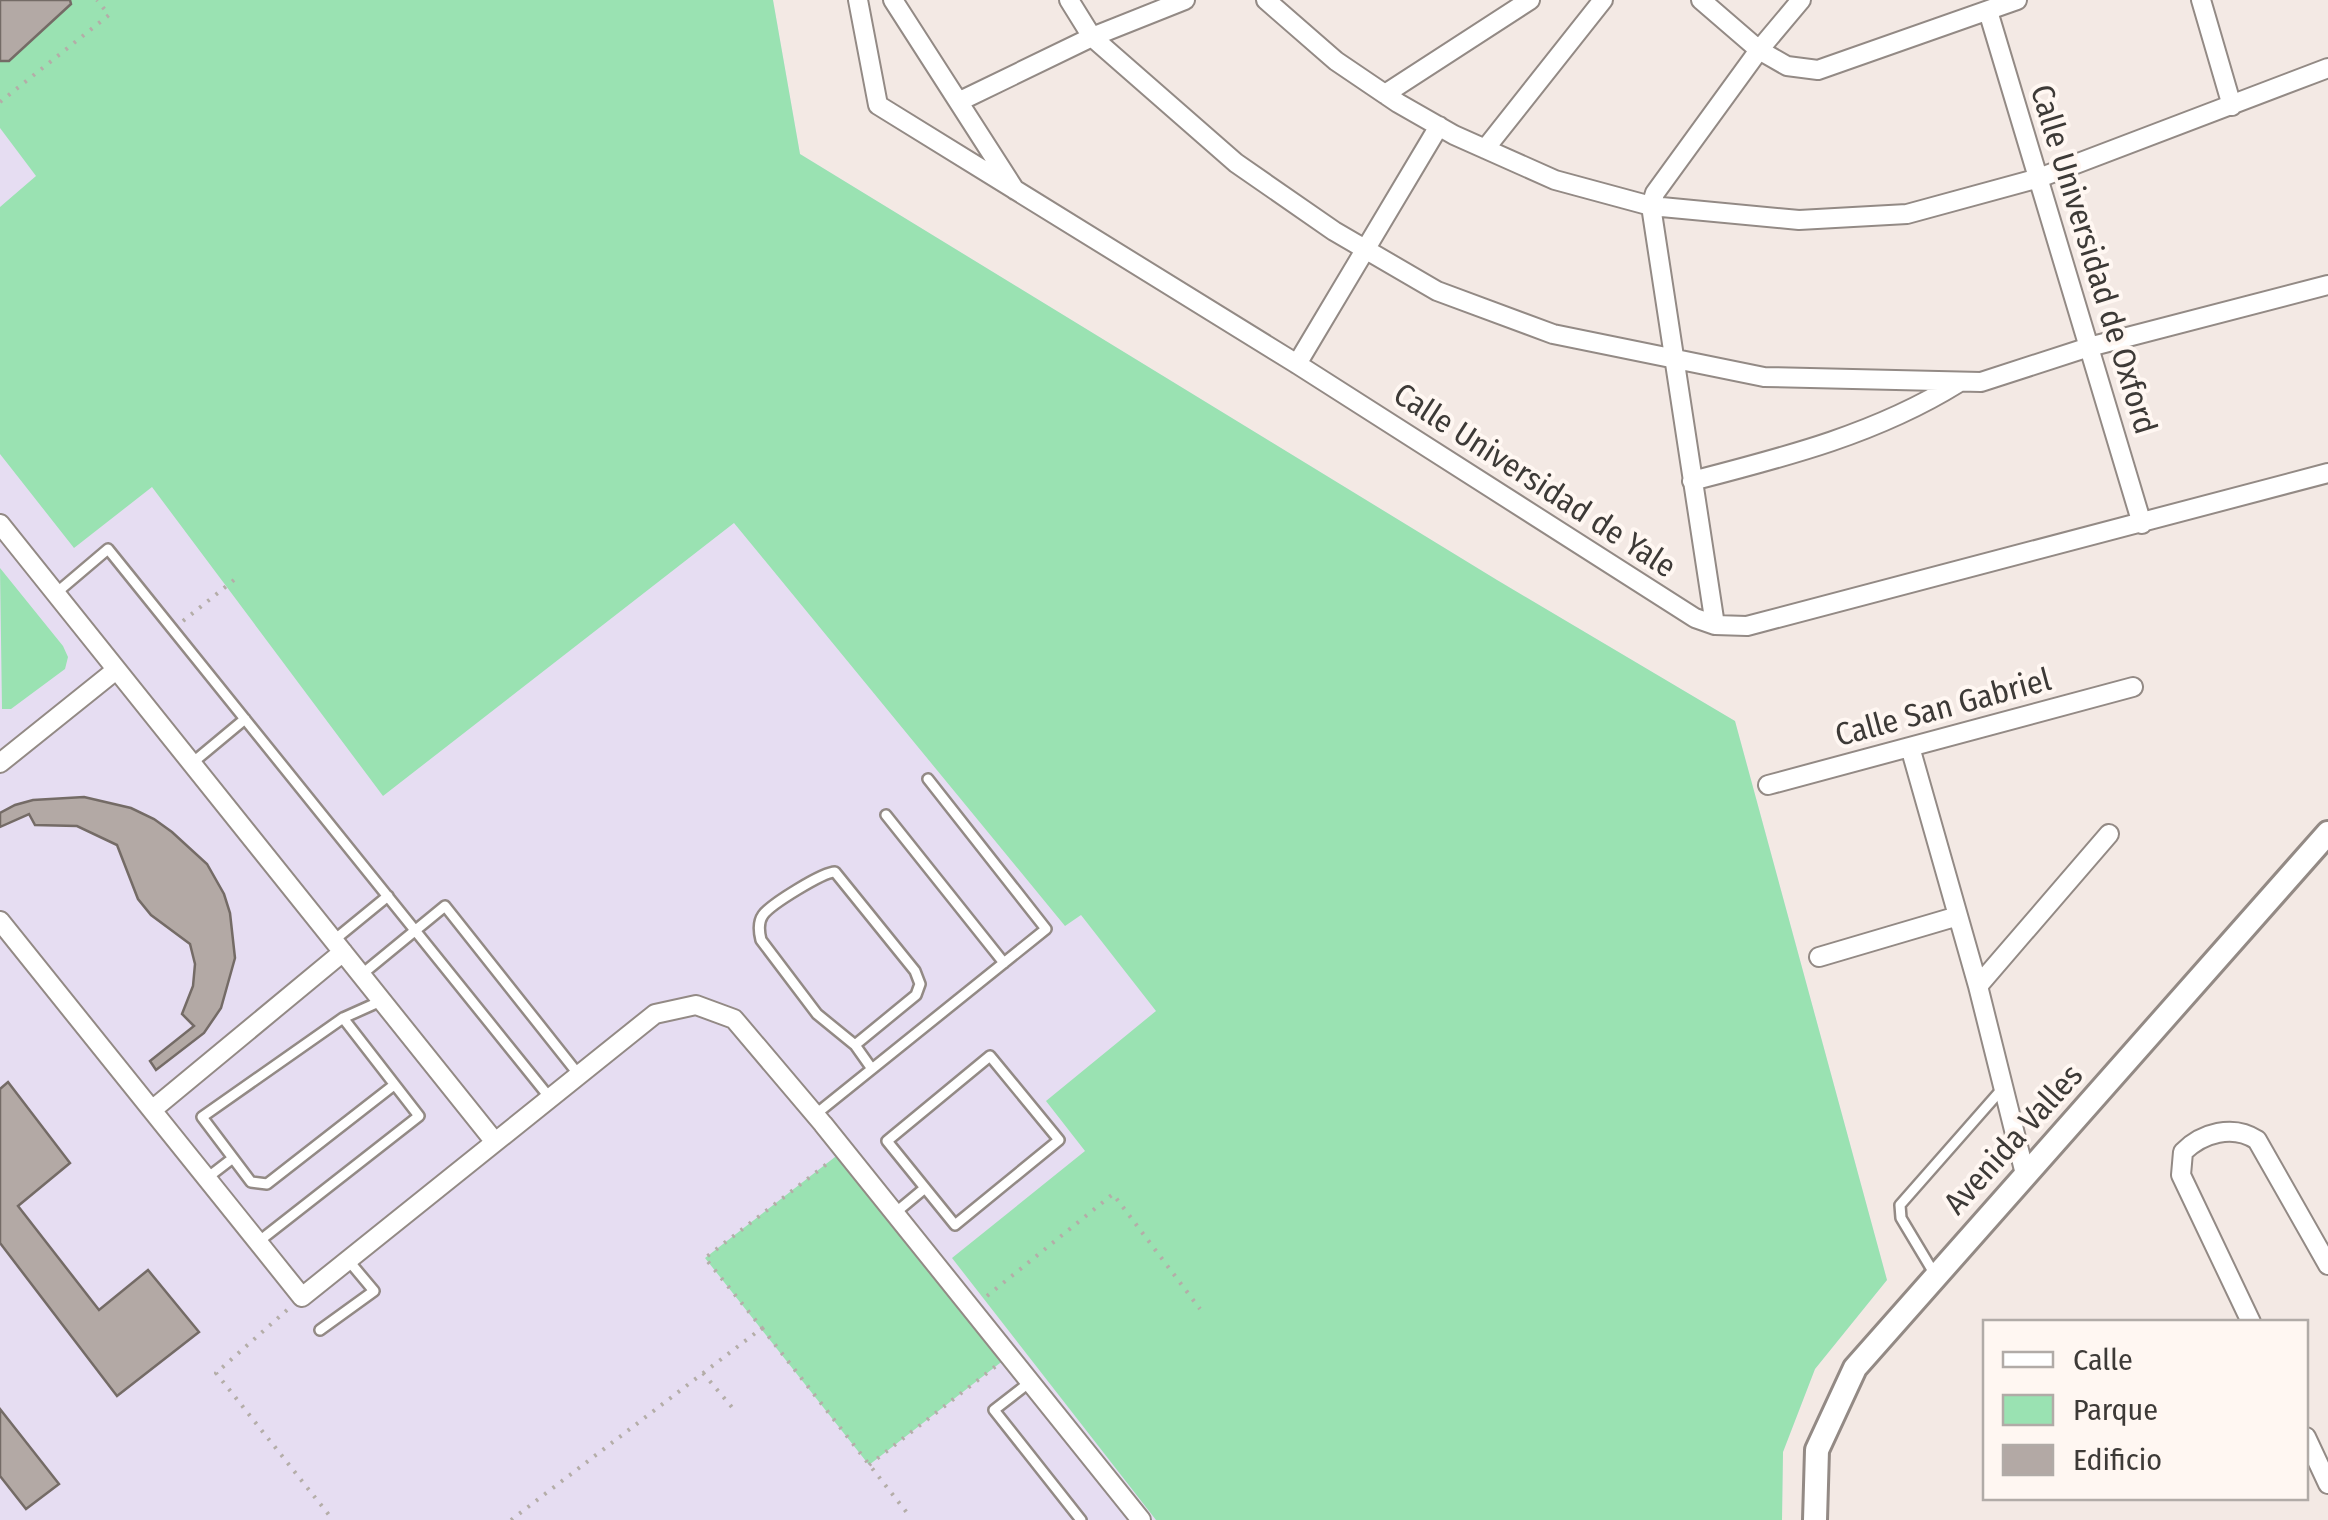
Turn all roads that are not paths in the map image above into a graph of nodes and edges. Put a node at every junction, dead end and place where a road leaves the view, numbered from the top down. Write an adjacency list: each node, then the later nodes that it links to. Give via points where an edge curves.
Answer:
1 (858, 0): 22 (street, Calle Universidad de Yale, via 878,106)
2 (893, 0): 17 (street)
3 (1069, 0): 13 (street)
4 (1185, 0): 13 (street)
5 (1266, 0): 16 (street)
6 (1530, 0): 16 (street)
7 (1603, 0): 20 (street)
8 (1701, 0): 14 (street)
9 (1801, 0): 14 (street)
10 (2017, 0): 12 (street)
11 (2201, 0): 18 (street)
12 (1988, 11): 14 (street, via 1818,70 1787,66); 21 (street, Calle Universidad de Oxford)
13 (1092, 36): 17 (street); 24 (street, via 1236,163)
14 (1759, 50): 23 (street)
15 (2328, 68): 18 (street)
16 (1385, 94): 19 (street)
17 (960, 101): 22 (street)
18 (2232, 106): 21 (street)
19 (1439, 126): 20 (street); 24 (street)
20 (1485, 149): 23 (street, via 1555,180)
21 (2039, 178): 23 (street, via 1907,214 1799,220); 26 (street, Calle Universidad de Oxford)
22 (1015, 190): 28 (street, Calle Universidad de Yale)
23 (1651, 206): 27 (street)
24 (1366, 250): 27 (street, via 1437,292 1553,334); 28 (street)
25 (2328, 284): 26 (street)
26 (2089, 347): 29 (street, via 1981,382); 33 (street, Calle Universidad de Oxford)
27 (1673, 358): 29 (street, via 1764,378); 31 (street)
28 (1298, 364): 35 (street, Calle Universidad de Yale)
29 (1959, 382): 31 (street, via 1853,435)
30 (2328, 473): 33 (street)
31 (1692, 481): 35 (street)
32 (0, 524): 34 (street)
33 (2142, 524): 35 (street, via 1747,626)
34 (55, 594): 36 (street); 38 (lane, via 108,548)
35 (1715, 626)
36 (116, 670): 40 (street); 41 (street)
37 (2133, 687): 39 (street, Calle San Gabriel)
38 (245, 719): 41 (lane); 47 (lane)
39 (1910, 747): 43 (street, Calle San Gabriel); 48 (street)
40 (0, 761)
41 (192, 764): 52 (street)
42 (928, 779): 54 (lane, via 1046,929)
43 (1768, 785)
44 (886, 815): 54 (lane)
45 (2328, 833): 69 (main road, Avenida Valles)
46 (2108, 834): 56 (street)
47 (388, 896): 50 (lane); 52 (lane)
48 (1958, 916): 53 (street); 56 (street)
49 (0, 920): 51 (street)
50 (416, 930): 55 (lane); 61 (lane, via 445,906); 64 (lane)
51 (7, 944): 65 (street)
52 (338, 946): 55 (street); 65 (street)
53 (1818, 957)
54 (1004, 964): 60 (lane)
55 (361, 975): 57 (street)
56 (1978, 986): 63 (street)
57 (382, 1001): 58 (lane); 67 (street)
58 (342, 1018): 62 (lane); 68 (lane, via 202,1117)
59 (855, 1045): 59 (lane, via 817,1014 761,940 763,915 823,872 835,872 920,984 916,995); 60 (lane)
60 (872, 1069): 66 (lane)
61 (579, 1075): 64 (street); 66 (street, via 654,1014 696,1005 734,1019)
62 (394, 1085): 68 (lane, via 267,1184 251,1182); 73 (lane, via 418,1116)
63 (2002, 1089): 69 (street); 76 (lane, via 1900,1205)
64 (550, 1098): 67 (street)
65 (152, 1110): 70 (street)
66 (816, 1114): 72 (street)
67 (495, 1142): 74 (street)
68 (232, 1158): 70 (lane)
69 (2025, 1174): 76 (main road, Avenida Valles)
70 (207, 1178): 73 (street)
71 (925, 1188): 71 (lane, via 955,1225 1058,1140 990,1056 887,1141); 72 (lane)
72 (895, 1213): 79 (street)
73 (258, 1242): 74 (street, via 302,1297)
74 (348, 1260): 78 (lane, via 374,1291)
75 (2328, 1265): 77 (street, via 2257,1140 2233,1131 2197,1138 2183,1152 2181,1175)
76 (1936, 1276): 84 (main road, Avenida Valles, via 1855,1368 1817,1450)
77 (2250, 1320)
78 (320, 1330)
79 (1030, 1382): 82 (lane, via 994,1410); 83 (street)
80 (2308, 1441): 81 (street)
81 (2328, 1484)
82 (1081, 1520)
83 (1141, 1520)
84 (1815, 1520)

